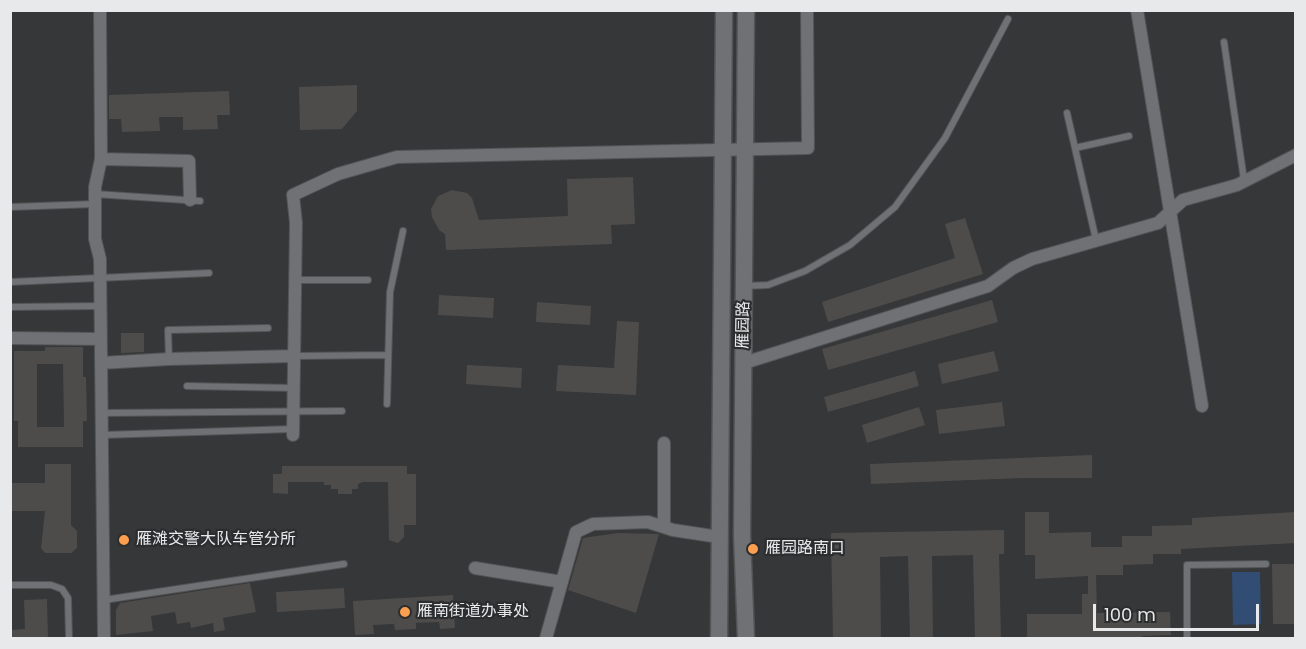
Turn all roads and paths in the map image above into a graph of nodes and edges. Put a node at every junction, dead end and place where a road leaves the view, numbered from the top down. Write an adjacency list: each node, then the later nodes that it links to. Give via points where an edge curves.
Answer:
1 (100, 10): 14 (street)
2 (724, 10): 12 (main road, 雁园路)
3 (746, 10): 11 (main road, 雁园路)
4 (807, 10): 11 (street, via 808,148)
5 (1137, 10): 19 (street)
6 (1008, 19): 27 (lane, via 945,138 895,207 850,245 805,272 768,285)
7 (1224, 42): 15 (lane)
8 (1067, 113): 10 (lane)
9 (1129, 136): 10 (lane)
10 (1075, 148): 21 (lane)
11 (744, 150): 12 (street); 27 (main road, 雁园路)
12 (722, 151): 24 (street, via 397,157 338,174 293,195); 49 (main road, 雁园路)
13 (1296, 155): 15 (street)
14 (101, 159): 16 (street); 17 (street, via 189,161)
15 (1244, 181): 19 (street, via 1183,200)
16 (95, 199): 17 (lane); 18 (lane); 23 (street)
17 (195, 200)
18 (10, 207)
19 (1170, 212): 21 (street, via 1158,223); 41 (street)
20 (403, 231): 33 (lane, via 390,292)
21 (1096, 241): 37 (street, via 1032,259 988,286)
22 (209, 273): 23 (lane)
23 (100, 280): 26 (lane); 28 (street)
24 (295, 280): 25 (lane); 34 (street)
25 (368, 280)
26 (10, 282)
27 (745, 286): 37 (main road, 雁园路)
28 (100, 306): 29 (lane); 32 (street)
29 (10, 307)
30 (268, 328): 35 (lane, via 168,330)
31 (10, 338): 32 (street)
32 (100, 339): 36 (street)
33 (388, 355): 34 (lane); 40 (lane)
34 (294, 356): 35 (street); 39 (street)
35 (169, 358): 36 (street)
36 (101, 363): 44 (street)
37 (744, 363): 60 (main road, 雁园路, via 742,534)
38 (187, 386): 39 (lane)
39 (294, 388): 42 (street)
40 (387, 404)
41 (1202, 406)
42 (294, 411): 43 (lane); 44 (lane); 45 (street)
43 (342, 411)
44 (101, 413): 46 (street)
45 (293, 432): 46 (lane)
46 (101, 435): 55 (street)
47 (664, 443): 48 (street)
48 (664, 527): 49 (street); 53 (street, via 648,522 593,524 576,532)
49 (719, 537): 59 (main road, 雁园路)
50 (344, 564): 55 (lane)
51 (1266, 564): 61 (lane, via 1187,565)
52 (475, 568): 53 (street)
53 (562, 582): 58 (street)
54 (10, 585): 56 (lane, via 51,585 62,589 68,598)
55 (103, 600): 57 (street)
56 (69, 639)
57 (104, 639)
58 (546, 639)
59 (719, 639)
60 (746, 639)
61 (1187, 639)

